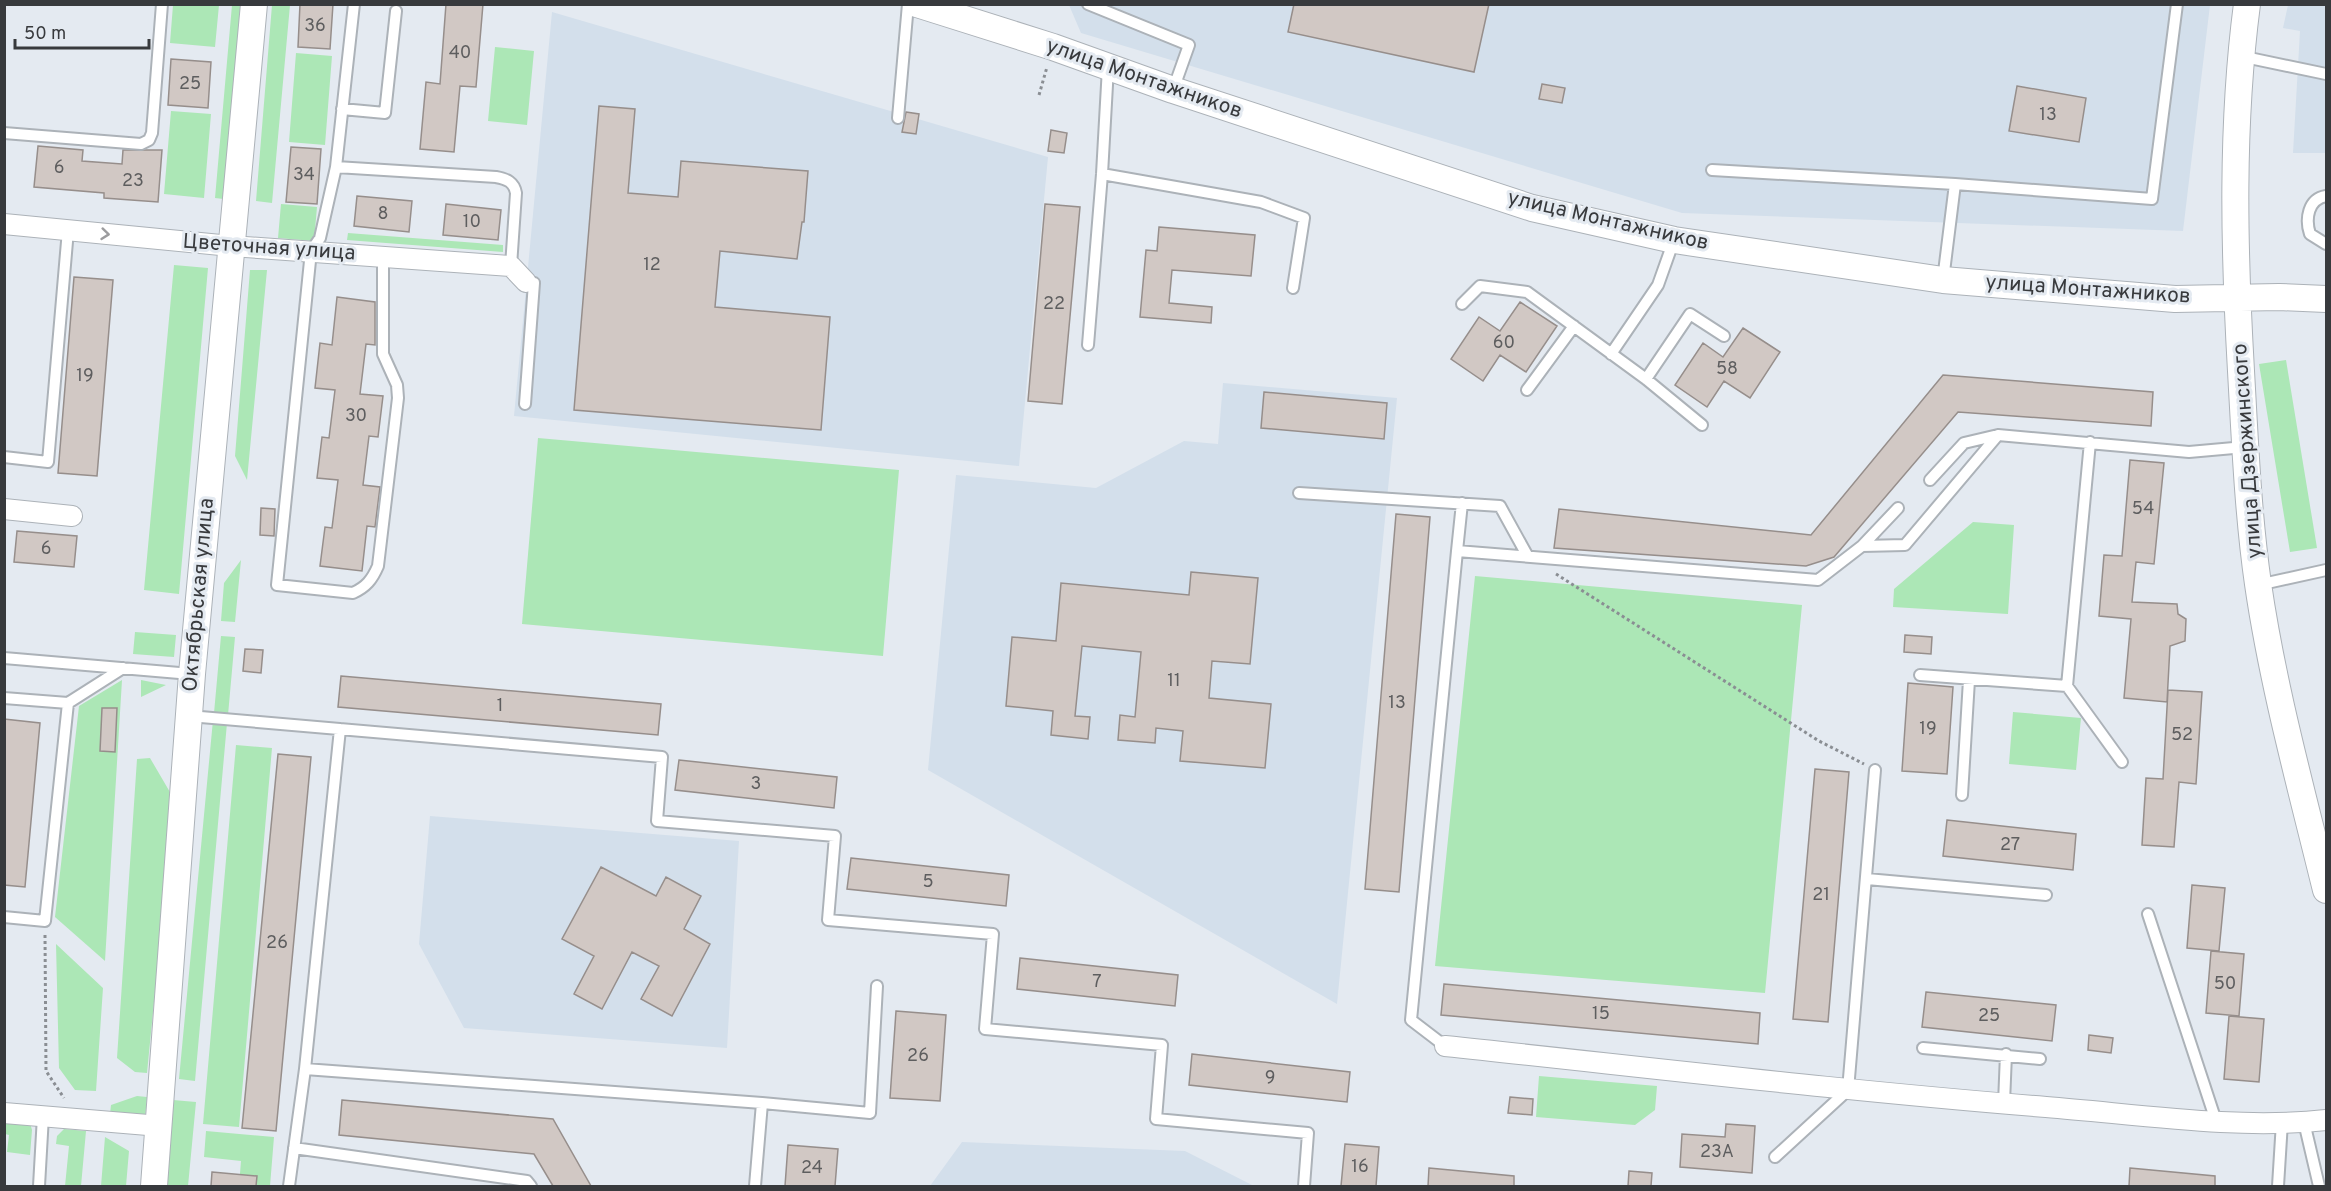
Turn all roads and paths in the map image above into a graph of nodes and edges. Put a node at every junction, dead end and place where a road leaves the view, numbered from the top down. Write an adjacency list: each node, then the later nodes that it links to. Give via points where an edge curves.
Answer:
1 (162, 4): 16 (lane, via 149,140 141,144)
2 (254, 4): 26 (street, Октябрьская улица)
3 (354, 4): 14 (lane)
4 (908, 4): 15 (lane)
5 (917, 4): 11 (street, улица Монтажников)
6 (1088, 4): 13 (lane, via 1189,45)
7 (2177, 4): 20 (lane, via 2152,199)
8 (2247, 4): 10 (street, улица Дзержинского)
9 (396, 11): 14 (lane, via 385,113)
10 (2240, 56): 12 (lane); 33 (street, улица Дзержинского)
11 (1108, 67): 13 (street, улица Монтажников); 19 (lane)
12 (2326, 74)
13 (1173, 90): 24 (street, улица Монтажников, via 1532,208)
14 (342, 110): 17 (lane)
15 (897, 118)
16 (4, 134)
17 (336, 167): 27 (lane, via 320,238); 29 (lane, via 496,177 510,182 516,193)
18 (1712, 170): 20 (lane)
19 (1102, 174): 32 (lane, via 1261,202 1304,218); 38 (lane)
20 (1955, 184): 30 (lane)
21 (2326, 196): 25 (lane, via 2313,202 2307,225 2310,234)
22 (4, 224): 23 (street, Цветочная улица)
23 (68, 230): 26 (street, Цветочная улица, one-way to 26); 47 (lane, via 48,462)
24 (1674, 240): 30 (street, улица Монтажников); 39 (lane, via 1658,285)
25 (2326, 244)
26 (231, 246): 27 (street, Цветочная улица); 61 (street, Октябрьская улица)
27 (311, 251): 28 (street, Цветочная улица); 28 (lane, via 277,585 353,593 364,588 378,566 398,398 397,385 383,354)
28 (383, 256): 29 (street, Цветочная улица)
29 (511, 266): 31 (street)
30 (1943, 280): 33 (street, улица Монтажников, via 2175,299)
31 (526, 282): 42 (lane, via 534,283)
32 (1293, 288)
33 (2237, 297): 34 (street, улица Монтажников); 46 (street, улица Дзержинского)
34 (2326, 299)
35 (1462, 304): 36 (lane, via 1480,286 1527,292)
36 (1574, 326): 39 (lane); 41 (lane)
37 (1724, 336): 40 (lane, via 1690,314)
38 (1088, 345)
39 (1611, 354): 40 (lane)
40 (1646, 379): 43 (lane)
41 (1527, 390)
42 (525, 404)
43 (1702, 425)
44 (1998, 435): 45 (lane); 48 (lane, via 1964,443); 54 (lane, via 1905,545)
45 (2090, 442): 46 (lane, via 2189,452); 64 (lane)
46 (2245, 447): 58 (street, улица Дзержинского)
47 (4, 457)
48 (1930, 480)
49 (1299, 493): 50 (lane)
50 (1462, 503): 55 (lane); 56 (lane, via 1500,506)
51 (1898, 508): 54 (lane)
52 (4, 509): 53 (street)
53 (72, 516)
54 (1862, 546): 56 (lane, via 1818,580)
55 (1457, 550): 56 (lane); 79 (lane, via 1411,1020)
56 (1527, 555): 70 (path, via 1819,741)
57 (2326, 574): 58 (lane)
58 (2258, 585): 73 (street, улица Дзержинского, via 2286,726)
59 (4, 658): 60 (lane)
60 (123, 668): 61 (lane); 66 (lane)
61 (192, 674): 67 (street, Октябрьская улица)
62 (1920, 675): 63 (lane)
63 (1969, 680): 64 (lane); 71 (lane)
64 (2067, 686): 69 (lane)
65 (4, 698): 66 (lane)
66 (68, 703): 77 (lane)
67 (189, 716): 68 (lane); 94 (street, Октябрьская улица)
68 (340, 729): 83 (lane); 102 (lane, via 662,757 657,821 835,836 828,920 993,934 985,1029 1162,1045 1156,1119 1308,1133)
69 (2122, 762)
70 (1875, 770): 72 (lane)
71 (1962, 795)
72 (1868, 879): 74 (lane); 84 (lane)
73 (2326, 890)
74 (2046, 895)
75 (2148, 914): 90 (lane)
76 (4, 917): 77 (lane)
77 (45, 921): 85 (path, via 46,1071)
78 (877, 986): 86 (lane, via 870,1113)
79 (1445, 1046): 84 (street)
80 (1923, 1048): 81 (lane)
81 (2006, 1054): 82 (lane); 87 (lane)
82 (2040, 1059)
83 (305, 1069): 86 (lane); 95 (lane)
84 (1848, 1090): 87 (street); 96 (lane)
85 (64, 1098)
86 (762, 1103): 101 (lane)
87 (2004, 1103): 90 (street)
88 (4, 1113): 89 (street)
89 (44, 1116): 94 (street); 97 (lane)
90 (2216, 1120): 92 (street)
91 (2326, 1120): 93 (street)
92 (2282, 1122): 93 (street); 103 (lane)
93 (2304, 1122): 104 (lane)
94 (160, 1126): 98 (street, Октябрьская улица)
95 (294, 1149): 99 (lane); 100 (lane, via 527,1181)
96 (1775, 1157)
97 (39, 1186)
98 (154, 1186)
99 (289, 1186)
100 (531, 1186)
101 (755, 1186)
102 (1304, 1186)
103 (2278, 1186)
104 (2319, 1186)

